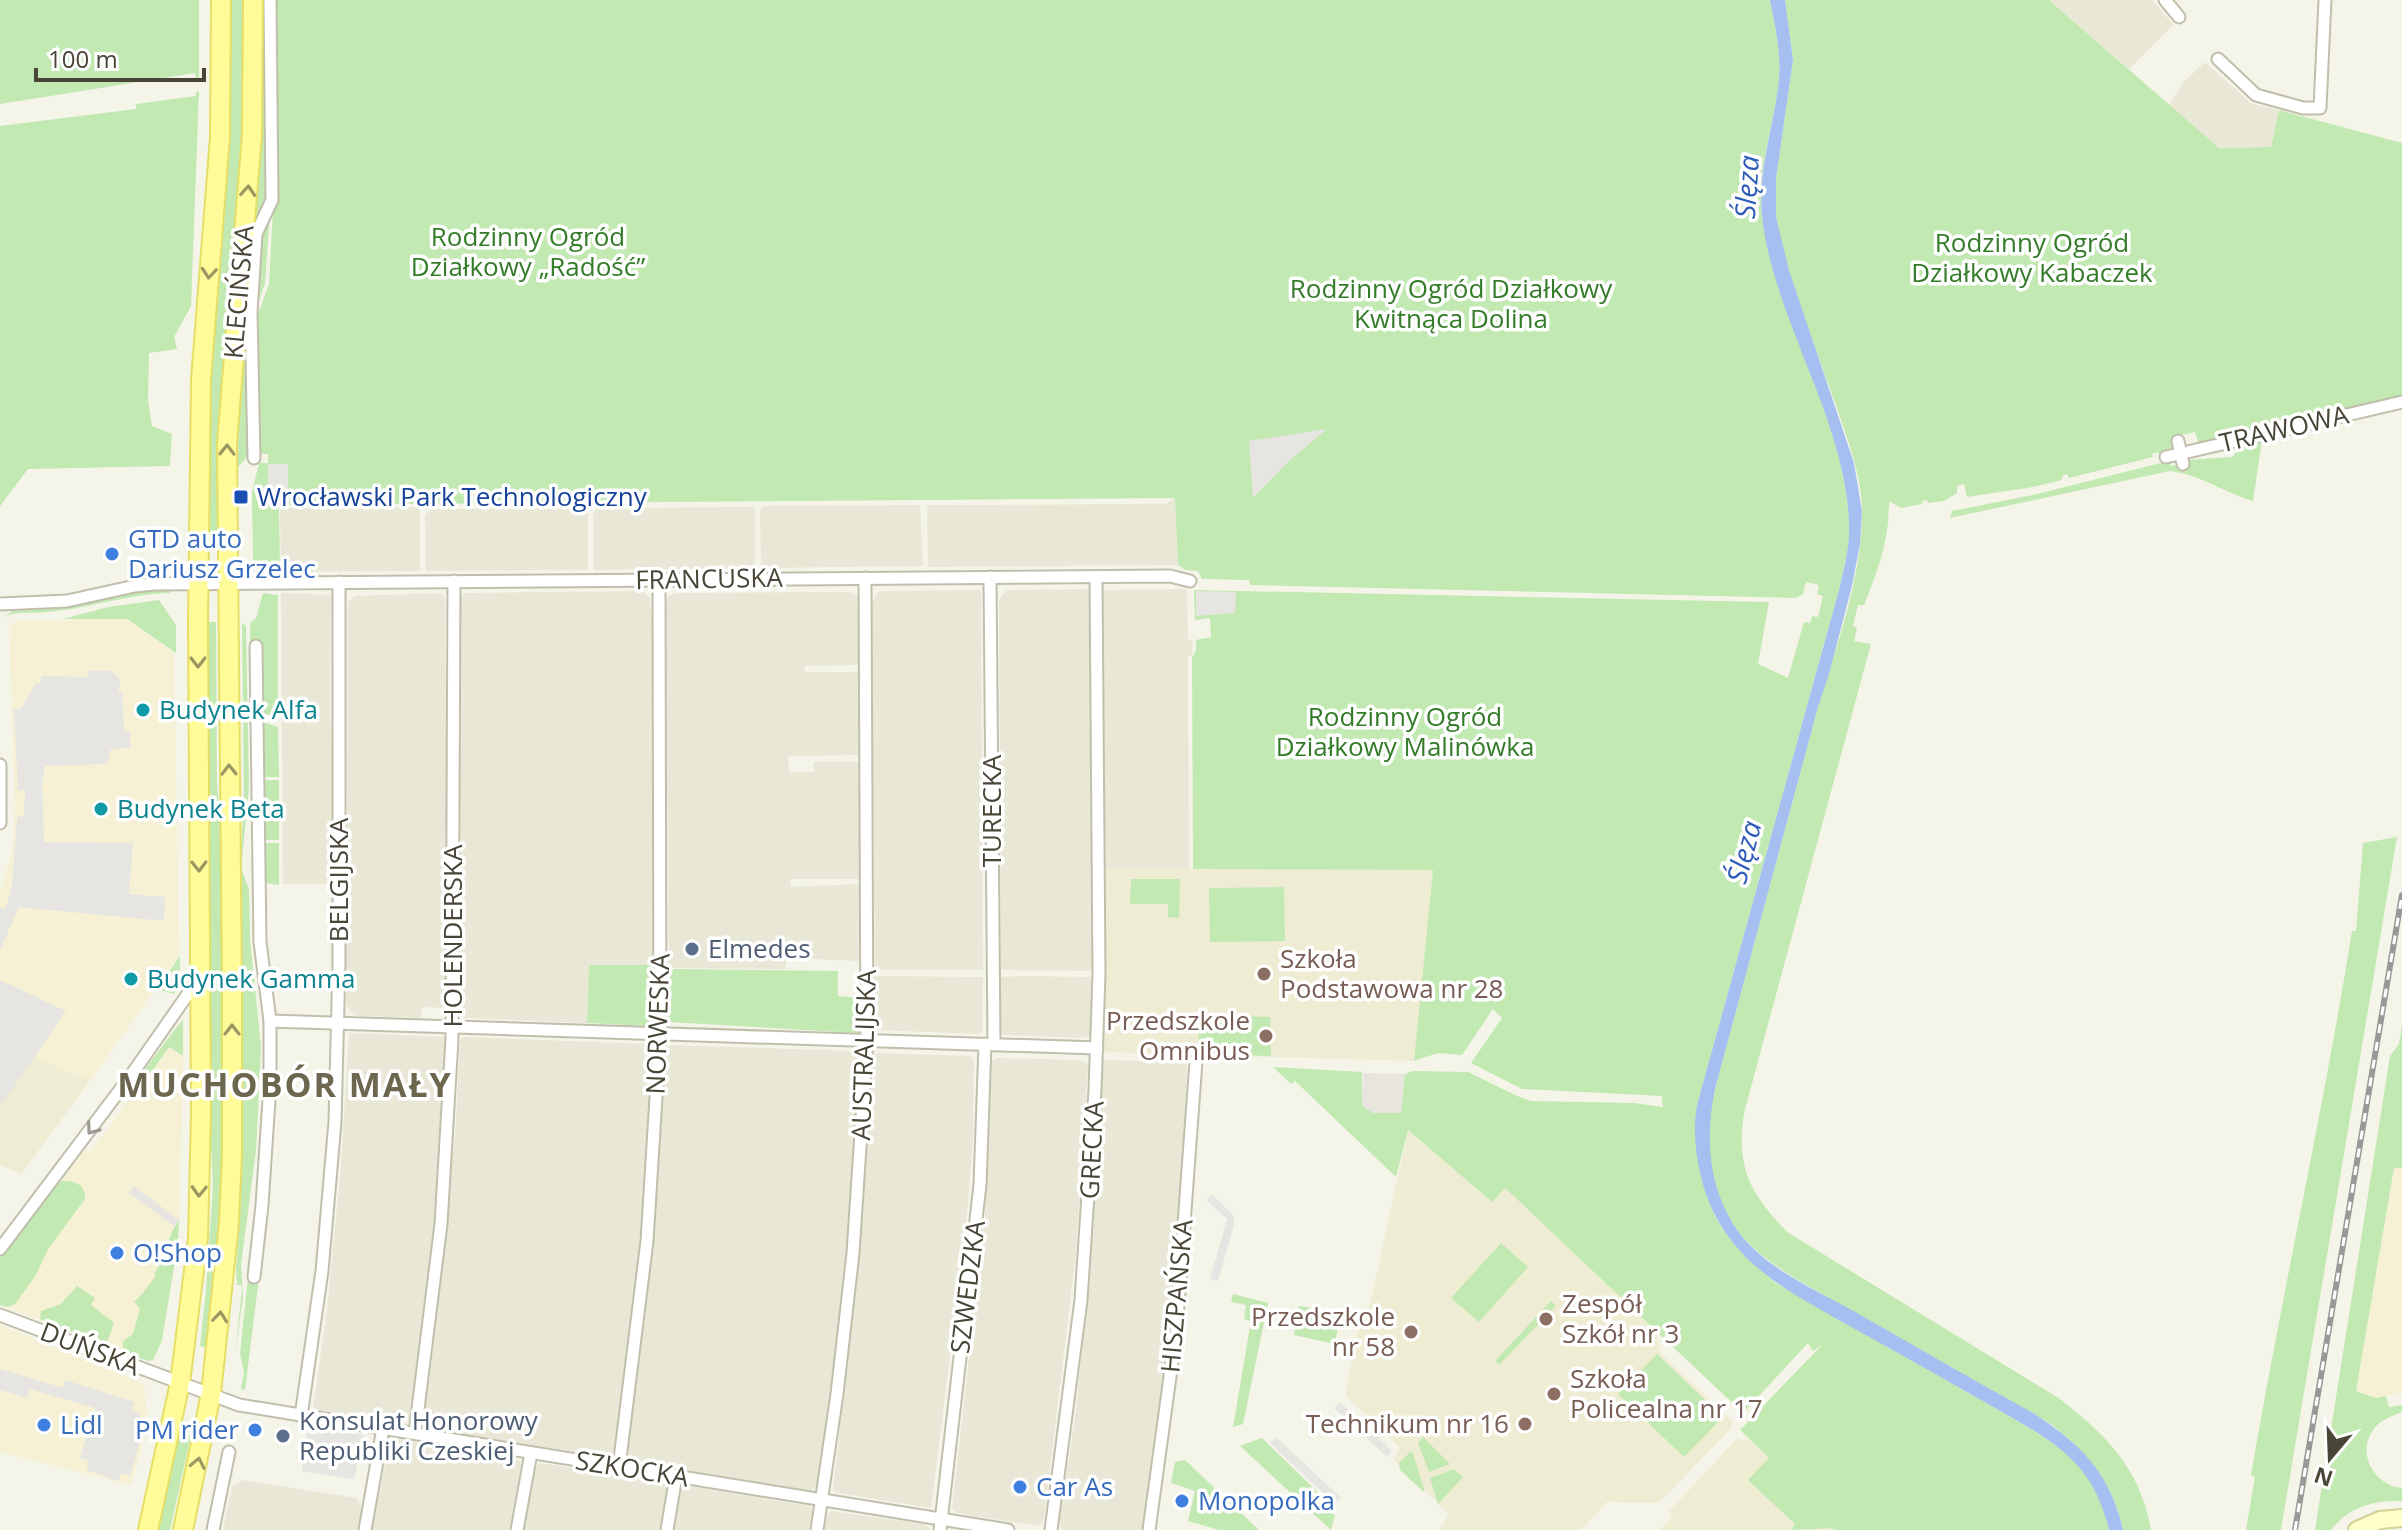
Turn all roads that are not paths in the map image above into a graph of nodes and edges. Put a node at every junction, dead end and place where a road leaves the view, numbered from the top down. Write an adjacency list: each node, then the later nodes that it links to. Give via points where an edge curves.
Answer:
1 (221, 0): 18 (main road, KLECIŃSKA, one-way to 18, via 220,137 201,380)
2 (253, 0): 19 (main road, KLECIŃSKA, one-way to 2, via 228,429 252,134)
3 (270, 0): 10 (street, via 272,200 256,234 251,312)
4 (2165, 0): 6 (street)
5 (2325, 0): 7 (street, via 2320,108 2256,95)
6 (2179, 17)
7 (2218, 59)
8 (2402, 402): 9 (street, TRAWOWA)
9 (2166, 457)
10 (254, 458)
11 (990, 577): 12 (street, FRANCUSKA); 13 (street, FRANCUSKA); 30 (street, TURECKA)
12 (1096, 577): 16 (street, FRANCUSKA, via 1170,576); 31 (street, GRECKA)
13 (865, 578): 14 (street, FRANCUSKA); 29 (street, AUSTRALIJSKA)
14 (659, 580): 15 (street, FRANCUSKA); 28 (street, NORWESKA)
15 (454, 581): 17 (street, FRANCUSKA); 27 (street, HOLENDERSKA)
16 (1190, 581)
17 (339, 582): 19 (street, FRANCUSKA); 26 (street, BELGIJSKA)
18 (199, 584): 19 (street, FRANCUSKA); 20 (street, FRANCUSKA, via 135,586 67,601); 24 (main road, KLECIŃSKA, one-way to 24)
19 (227, 584): 37 (main road, KLECIŃSKA, one-way to 19, via 232,1153)
20 (0, 604)
21 (256, 646): 25 (street, via 260,942)
22 (0, 765): 23 (street)
23 (0, 823)
24 (201, 973): 33 (street, one-way to 33); 36 (main road, KLECIŃSKA, one-way to 36, via 198,1238)
25 (270, 1021): 26 (street); 34 (street)
26 (339, 1023): 27 (street); 38 (street, BELGIJSKA, via 331,1188)
27 (453, 1026): 28 (street); 40 (street, HOLENDERSKA, via 439,1248)
28 (660, 1034): 29 (street); 43 (street, NORWESKA, via 647,1241)
29 (867, 1041): 30 (street); 45 (street, AUSTRALIJSKA, via 853,1253)
30 (989, 1044): 31 (street); 47 (street, SZWEDZKA, via 980,1185)
31 (1097, 1048): 56 (street, GRECKA, via 1081,1300)
32 (1196, 1061): 57 (street, HISZPAŃSKA, via 1176,1333)
33 (0, 1249)
34 (254, 1277)
35 (0, 1315): 36 (street, DUŃSKA)
36 (180, 1383): 37 (street, DUŃSKA); 48 (main road, KLECIŃSKA)
37 (211, 1394): 38 (street, SZKOCKA, via 237,1405); 49 (main road, KLECIŃSKA, one-way to 37)
38 (301, 1416): 39 (street, SZKOCKA)
39 (383, 1428): 40 (street, SZKOCKA); 51 (street)
40 (415, 1433): 42 (street, SZKOCKA)
41 (229, 1452): 50 (street)
42 (531, 1453): 43 (street, SZKOCKA); 52 (street)
43 (619, 1467): 44 (street, SZKOCKA)
44 (676, 1476): 45 (street, SZKOCKA); 53 (street)
45 (822, 1500): 47 (street, SZKOCKA); 54 (street, AUSTRALIJSKA)
46 (2402, 1518): 58 (main road)
47 (941, 1525): 55 (street, SZKOCKA)
48 (148, 1530)
49 (183, 1530)
50 (213, 1530)
51 (365, 1530)
52 (517, 1530)
53 (667, 1530)
54 (817, 1530)
55 (1008, 1530)
56 (1051, 1530)
57 (1149, 1530)
58 (2357, 1530)

